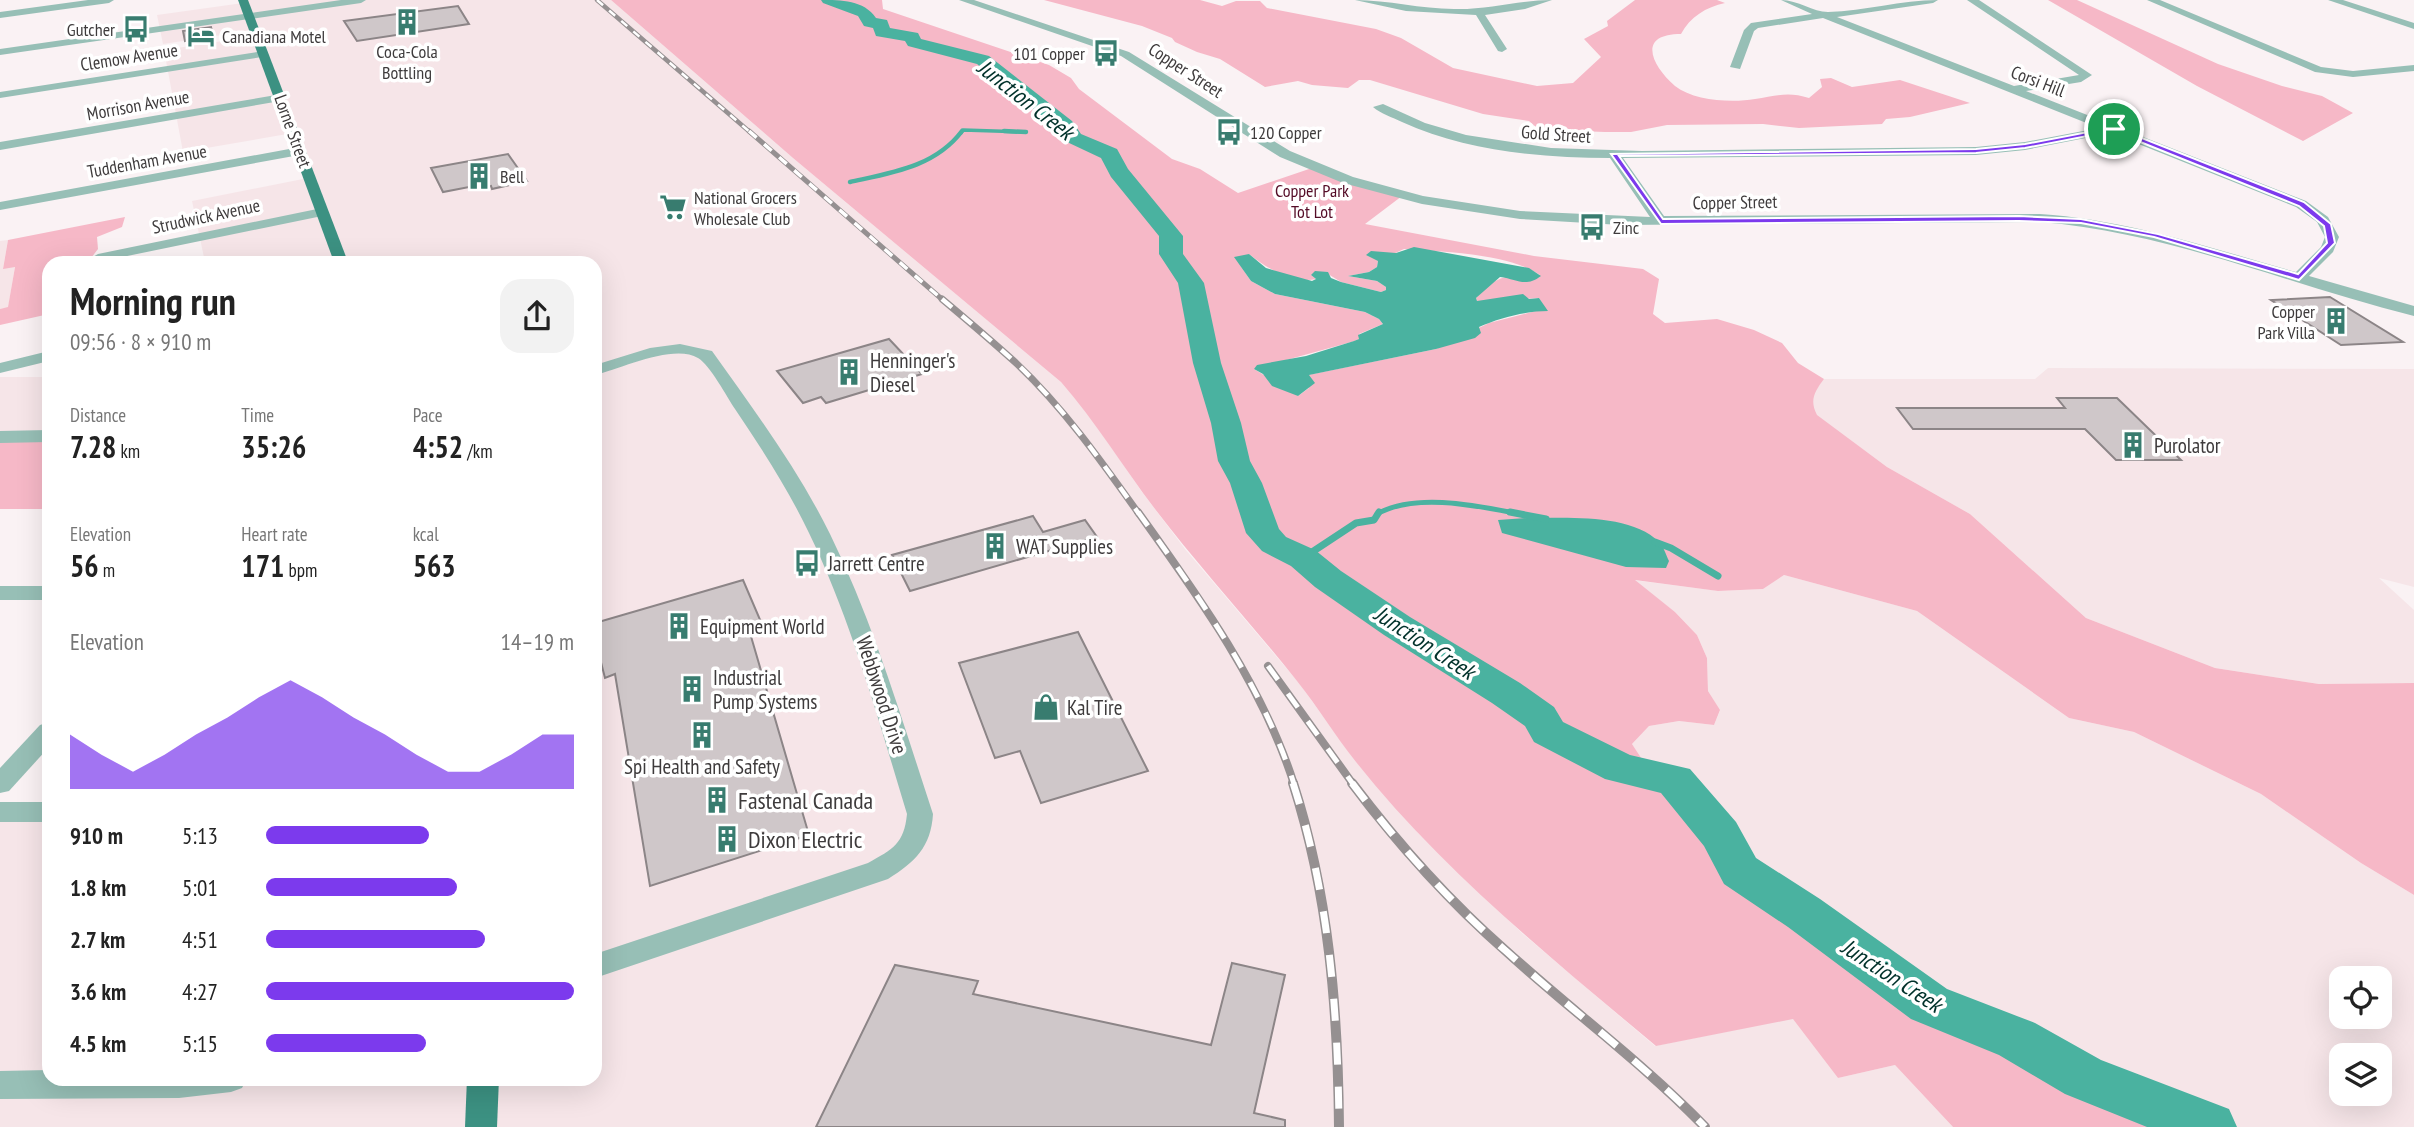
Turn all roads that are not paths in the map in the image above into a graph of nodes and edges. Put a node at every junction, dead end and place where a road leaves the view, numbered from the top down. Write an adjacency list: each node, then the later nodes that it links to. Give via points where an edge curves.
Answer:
1 (110, 0): 13 (street)
2 (243, 0): 15 (main road, Lorne Street)
3 (361, 0): 15 (street)
4 (964, 0): 32 (street, Copper Street, via 1125,54 1266,145 1374,188 1520,215)
5 (1360, 0): 12 (street, via 1405,8)
6 (1547, 0): 12 (street)
7 (1786, 0): 14 (street, Corsi Hill)
8 (1933, 0): 14 (street)
9 (1972, 0): 22 (street, via 2086,75)
10 (2152, 0): 21 (street, via 2319,70 2353,74)
11 (2333, 0): 16 (street)
12 (1479, 11): 17 (street)
13 (0, 15)
14 (1823, 15): 20 (street, via 1751,27); 22 (street, Corsi Hill)
15 (251, 16): 18 (street); 19 (main road, Lorne Street)
16 (2414, 26)
17 (1502, 49)
18 (0, 52)
19 (264, 54): 23 (street, Clemow Avenue); 24 (main road, Lorne Street)
20 (1735, 67)
21 (2414, 68)
22 (2014, 90): 26 (street, Corsi Hill)
23 (0, 95)
24 (282, 98): 27 (street, Morrison Avenue); 28 (main road, Lorne Street)
25 (1378, 107): 29 (street, Gold Street, via 1430,130 1480,143 1552,153)
26 (2114, 129): 29 (street, Gold Street, via 1983,150); 35 (street, Corsi Hill, via 2282,195 2318,215 2331,231 2332,243)
27 (0, 146)
28 (300, 150): 30 (street, Tuddenham Avenue); 31 (main road, Lorne Street)
29 (1614, 154): 32 (street)
30 (0, 206)
31 (322, 212): 33 (street, Strudwick Avenue); 34 (main road, Lorne Street)
32 (1661, 222): 35 (street, Copper Street, via 2081,221 2148,234)
33 (108, 256)
34 (339, 256)
35 (2299, 277): 36 (street, Copper Street)
36 (2414, 311)
37 (42, 358): 38 (street)
38 (0, 368)
39 (602, 368): 48 (street, Webbwood Drive, via 675,350 706,355 780,460 820,533 856,617 920,814 920,833 915,845 878,871)
40 (42, 436): 41 (street)
41 (0, 437)
42 (0, 593): 43 (street)
43 (42, 593)
44 (42, 739): 45 (street)
45 (0, 784)
46 (0, 812): 47 (street)
47 (42, 812)
48 (602, 964)
49 (0, 1085): 50 (street)
50 (42, 1085)
51 (483, 1086): 52 (main road)
52 (481, 1127)

